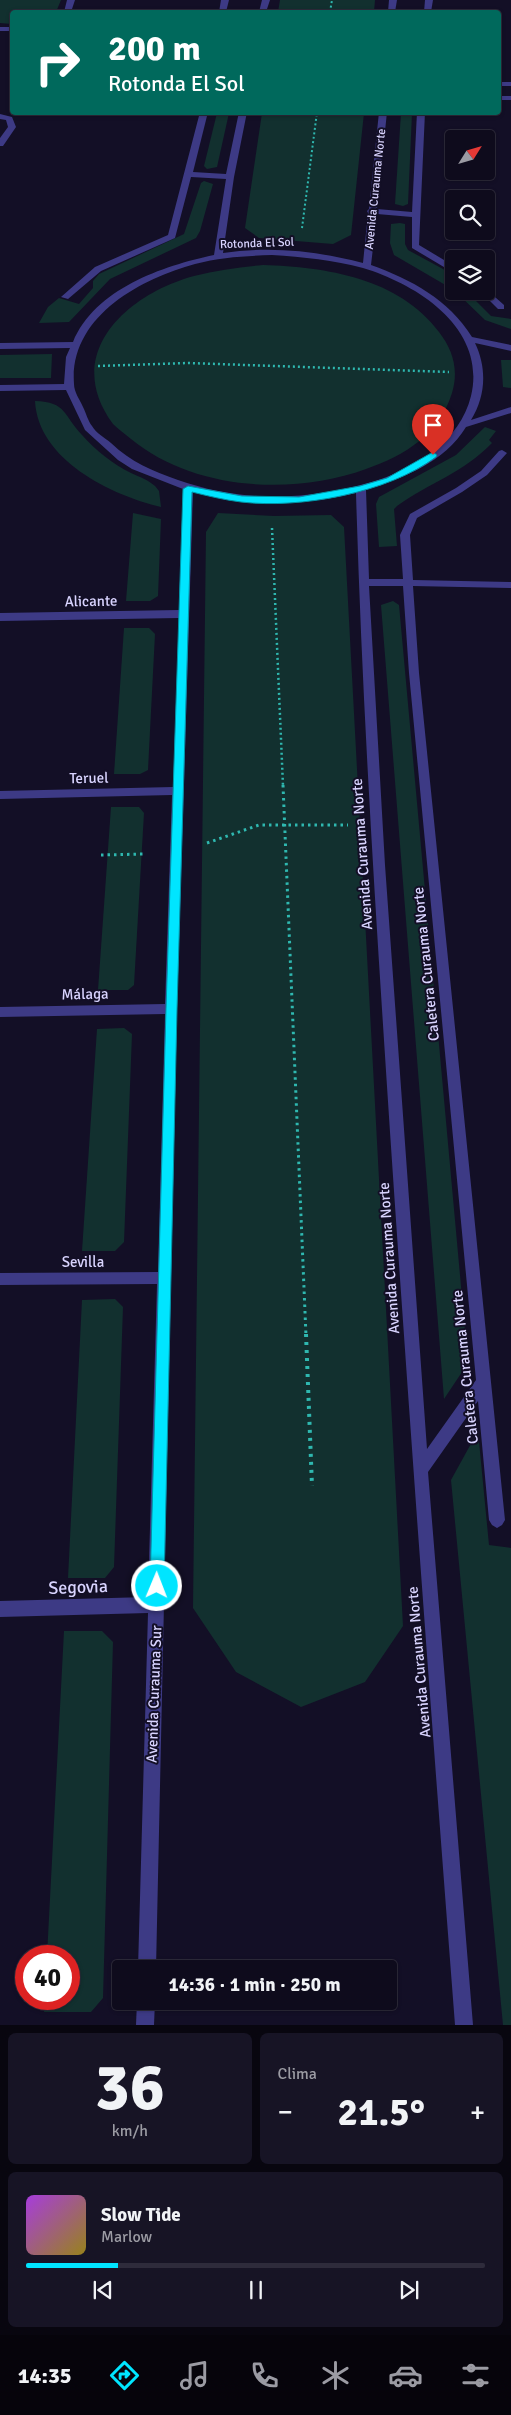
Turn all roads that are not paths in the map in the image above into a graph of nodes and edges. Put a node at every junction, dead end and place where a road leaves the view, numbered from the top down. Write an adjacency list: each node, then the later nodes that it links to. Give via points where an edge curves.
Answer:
1 (203, 115): 7 (street)
2 (242, 115): 8 (street)
3 (384, 115): 9 (street, Avenida Curauma Norte)
4 (421, 115): 10 (street)
5 (0, 116): 6 (street, via 9,119 12,127)
6 (0, 144)
7 (189, 174): 8 (street); 14 (street, via 172,236 98,268)
8 (230, 177): 11 (street)
9 (371, 211): 10 (street); 13 (street, Avenida Curauma Norte)
10 (416, 215): 12 (street, via 416,249)
11 (218, 256): 13 (street, Rotonda El Sol, via 298,253); 18 (street, Rotonda El Sol, via 180,265 144,279 114,298 90,320)
12 (445, 265)
13 (366, 266): 17 (street, Rotonda El Sol, via 400,279 429,296 452,316)
14 (65, 296)
15 (493, 300): 16 (street)
16 (500, 307)
17 (469, 339): 20 (street); 24 (street, Rotonda El Sol, via 479,373 473,408)
18 (75, 345): 19 (street); 21 (street, Rotonda El Sol, via 69,366)
19 (0, 346)
20 (511, 348)
21 (70, 387): 22 (street); 27 (street, Rotonda El Sol, via 88,428 128,463)
22 (0, 388)
23 (511, 410): 24 (street)
24 (464, 425): 26 (street, Rotonda El Sol, via 446,446 420,464 390,480)
25 (502, 453): 29 (street, Caletera Curauma Norte, via 484,473 413,516 405,535)
26 (361, 488): 27 (street, Rotonda El Sol, via 299,500 242,499); 28 (street, Avenida Curauma Norte)
27 (188, 489): 31 (street, Avenida Curauma Sur)
28 (363, 582): 29 (street); 40 (street, Avenida Curauma Norte, via 376,825)
29 (407, 583): 30 (street); 39 (street, Caletera Curauma Norte)
30 (511, 585)
31 (183, 614): 32 (street, Alicante); 33 (street, Avenida Curauma Sur)
32 (0, 617)
33 (179, 792): 34 (street, Teruel); 35 (street, Avenida Curauma Sur)
34 (0, 795)
35 (171, 1009): 36 (street, Málaga); 37 (street, Avenida Curauma Sur)
36 (0, 1012)
37 (165, 1278): 38 (street, Sevilla); 42 (street, Avenida Curauma Sur)
38 (0, 1279)
39 (483, 1382): 40 (street); 41 (street, Caletera Curauma Norte)
40 (420, 1471): 47 (street, Avenida Curauma Norte)
41 (497, 1520)
42 (157, 1605): 43 (street, Segovia); 44 (street, Avenida Curauma Sur)
43 (0, 1609)
44 (147, 1960)
45 (146, 2010): 46 (street)
46 (145, 2025)
47 (464, 2025)

